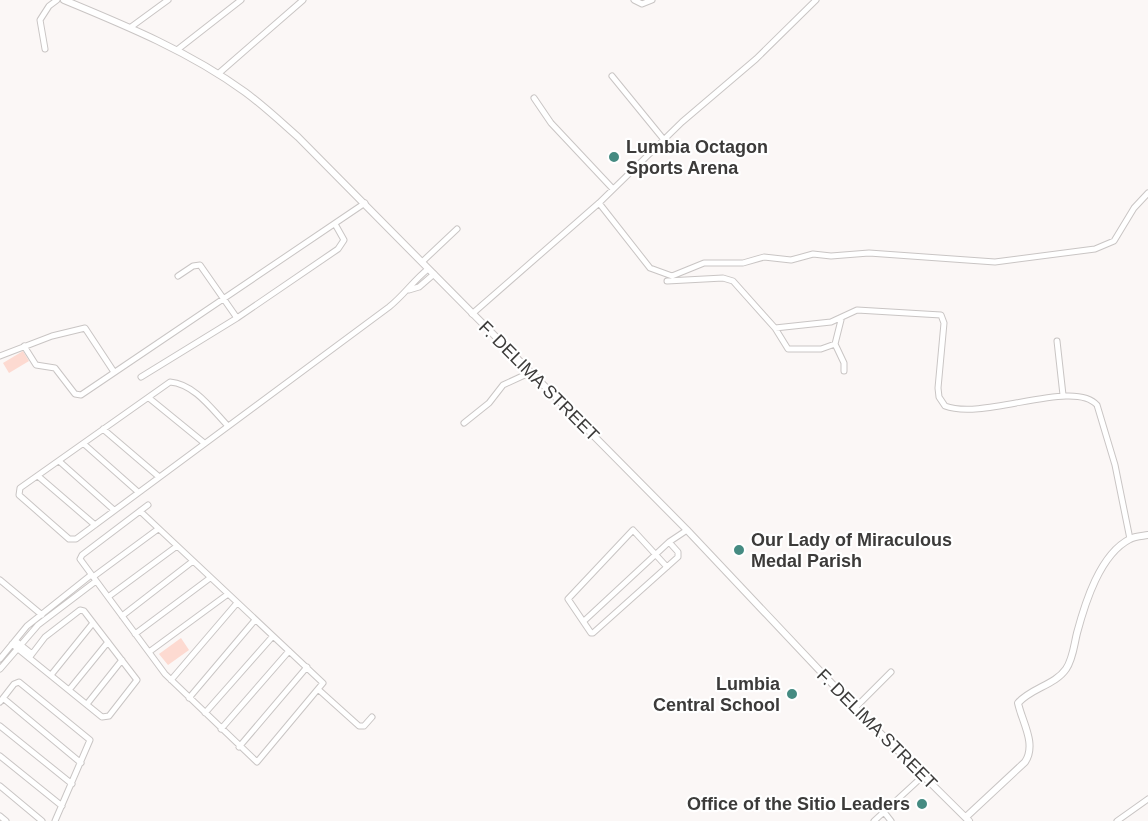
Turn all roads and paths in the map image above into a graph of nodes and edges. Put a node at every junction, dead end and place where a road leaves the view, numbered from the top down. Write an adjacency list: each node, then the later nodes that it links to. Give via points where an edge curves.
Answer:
1 (57, 0): 10 (street, via 40,20)
2 (64, 0): 9 (street, F. DELIMA STREET)
3 (168, 0): 9 (street)
4 (242, 0): 11 (street)
5 (303, 0): 12 (street)
6 (634, 0): 7 (street, via 642,4)
7 (652, 0)
8 (816, 0): 15 (street)
9 (131, 27): 11 (street, F. DELIMA STREET)
10 (45, 49)
11 (177, 50): 12 (street, F. DELIMA STREET)
12 (218, 75): 18 (street, F. DELIMA STREET, via 298,137)
13 (612, 75): 15 (street)
14 (534, 98): 16 (street, via 551,123)
15 (664, 141): 16 (street)
16 (613, 189): 19 (street)
17 (1148, 193): 19 (street, via 1114,241 1095,249 995,262 869,253 813,254 791,260 764,257 743,263 704,263 678,276 663,275 650,268)
18 (365, 203): 20 (street); 22 (street, F. DELIMA STREET)
19 (599, 203): 29 (street)
20 (335, 224): 28 (street); 30 (street, via 343,244)
21 (457, 229): 22 (street)
22 (422, 262): 23 (street, F. DELIMA STREET)
23 (428, 269): 24 (street, F. DELIMA STREET); 27 (street, via 414,280)
24 (434, 274): 27 (street); 29 (street, F. DELIMA STREET)
25 (178, 276): 28 (street, via 200,265)
26 (667, 281): 32 (street, via 734,281)
27 (410, 290): 44 (street)
28 (225, 298): 30 (street); 38 (street)
29 (471, 314): 39 (street, F. DELIMA STREET)
30 (237, 318): 40 (street)
31 (841, 320): 32 (street); 34 (street); 41 (street, via 857,310 941,315 944,323 938,388 941,402 951,408 979,410)
32 (775, 328): 34 (street, via 788,349 821,350)
33 (1058, 341): 41 (street)
34 (835, 344): 37 (street, via 842,355)
35 (24, 346): 36 (street); 38 (street, via 85,327); 38 (street, via 36,365 55,368 77,395)
36 (0, 356)
37 (844, 371)
38 (114, 372)
39 (529, 373): 43 (street, via 503,385 489,403); 57 (street, F. DELIMA STREET)
40 (141, 377)
41 (1063, 395): 59 (street, via 1089,399 1100,410)
42 (149, 398): 44 (street, via 170,382 181,383); 45 (street); 46 (street)
43 (464, 423)
44 (227, 425): 46 (street)
45 (103, 429): 47 (street); 50 (street)
46 (203, 442): 50 (street)
47 (84, 444): 48 (street); 51 (street)
48 (60, 461): 49 (street); 53 (street)
49 (38, 476): 55 (street); 55 (street, via 20,488 23,500 69,539 76,539)
50 (158, 476): 51 (street)
51 (137, 491): 53 (street)
52 (148, 505): 54 (street)
53 (114, 510): 55 (street)
54 (140, 511): 56 (street); 65 (street, via 81,556)
55 (95, 525)
56 (158, 529): 61 (street); 65 (street)
57 (687, 530): 60 (street); 97 (street, F. DELIMA STREET)
58 (1148, 535): 59 (street)
59 (1130, 539): 112 (street, via 1116,550 1089,592 1066,669 1018,703 1030,742 1028,758)
60 (669, 542): 62 (street); 64 (street, via 679,555)
61 (177, 546): 63 (street); 71 (street)
62 (656, 554): 64 (street); 76 (street); 76 (street, via 632,530 568,597)
63 (193, 561): 66 (street); 74 (street)
64 (667, 567): 76 (street, via 593,633)
65 (93, 578): 68 (street); 69 (street); 71 (street)
66 (210, 578): 70 (street); 78 (street)
67 (0, 580): 73 (street)
68 (82, 582): 69 (street); 73 (street)
69 (87, 588): 73 (street)
70 (228, 594): 72 (street); 83 (street)
71 (108, 597): 74 (street)
72 (237, 603): 75 (street); 91 (street)
73 (43, 616): 81 (street)
74 (122, 616): 78 (street)
75 (255, 620): 79 (street); 94 (street)
76 (584, 621)
77 (93, 623): 80 (street); 84 (street, via 80,610 45,637); 90 (street)
78 (135, 634): 83 (street)
79 (273, 636): 82 (street); 98 (street)
80 (108, 642): 86 (street); 92 (street)
81 (16, 644): 84 (street); 85 (street); 88 (street)
82 (289, 651): 87 (street); 101 (street)
83 (148, 652): 91 (street)
84 (31, 656): 90 (street)
85 (0, 658)
86 (122, 660): 96 (street); 96 (street, via 137,680 109,716 102,717)
87 (307, 667): 93 (street, via 323,683); 102 (street)
88 (0, 669)
89 (891, 672): 97 (street)
90 (51, 675): 92 (street)
91 (171, 680): 94 (street)
92 (69, 690): 96 (street)
93 (319, 690): 99 (street, via 359,726); 102 (street, via 257,762)
94 (189, 698): 98 (street)
95 (1, 700): 104 (street); 104 (street, via 18,682 87,736 90,744)
96 (87, 704)
97 (855, 708): 105 (street, F. DELIMA STREET)
98 (205, 714): 101 (street)
99 (372, 717)
100 (0, 726): 106 (street)
101 (221, 729): 102 (street)
102 (239, 747)
103 (0, 756): 109 (street)
104 (81, 763): 106 (street)
105 (923, 776): 110 (street); 112 (street, F. DELIMA STREET)
106 (72, 784): 109 (street)
107 (0, 786): 114 (street)
108 (1148, 799): 118 (street)
109 (62, 806): 115 (street)
110 (884, 812): 116 (street); 117 (street)
111 (0, 816): 113 (street)
112 (965, 820)
113 (6, 821)
114 (42, 821)
115 (55, 821)
116 (874, 821)
117 (891, 821)
118 (1118, 821)

